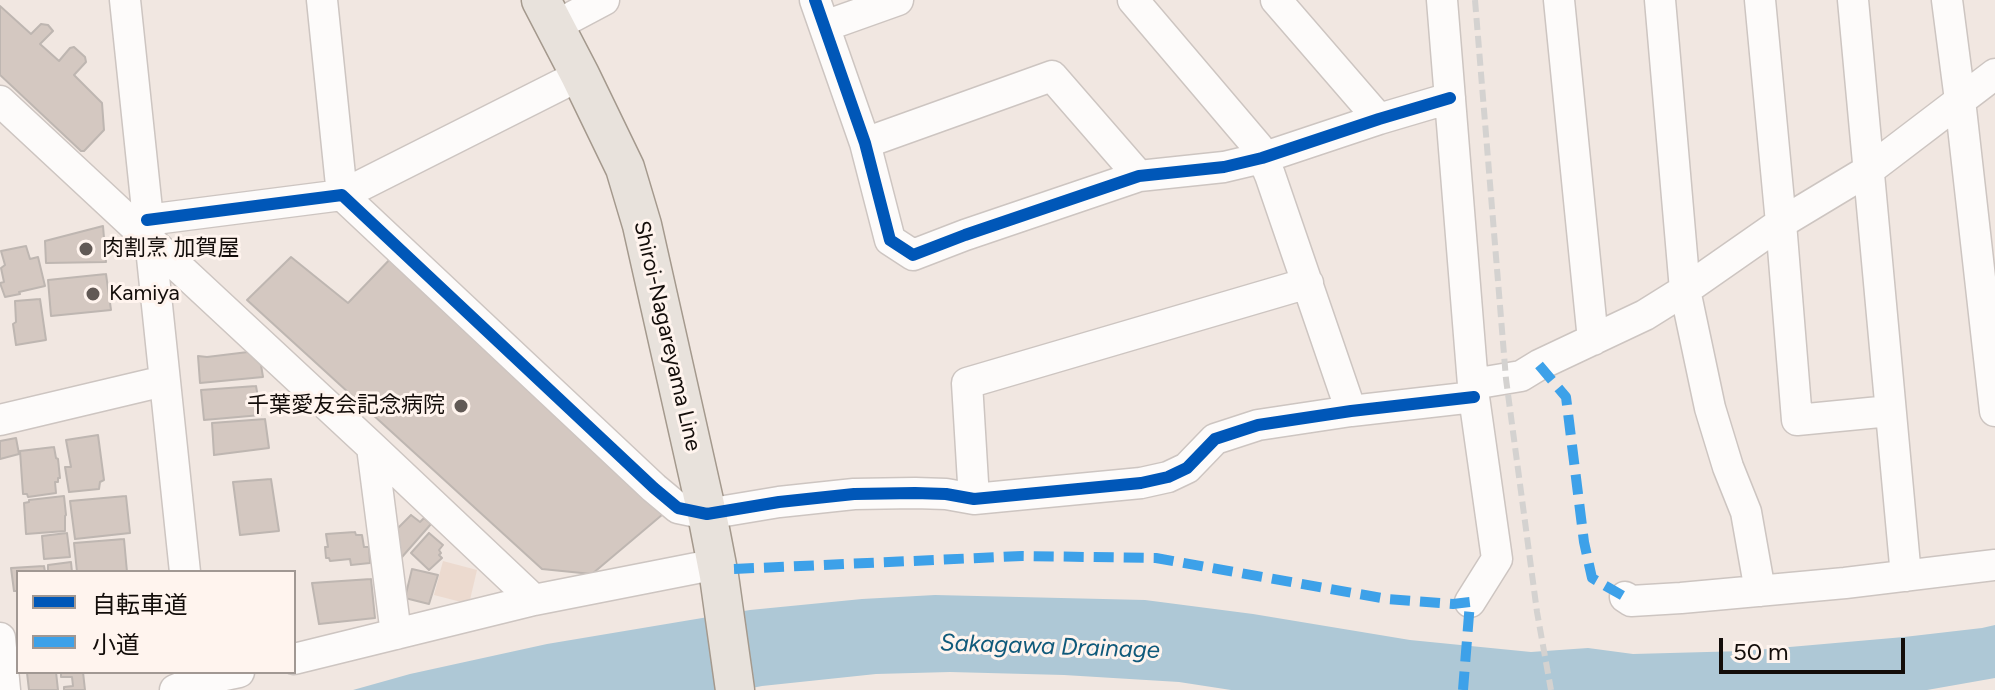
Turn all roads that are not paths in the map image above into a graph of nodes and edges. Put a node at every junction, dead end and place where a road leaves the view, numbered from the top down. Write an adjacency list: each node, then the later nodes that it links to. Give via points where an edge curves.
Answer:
1 (125, 0): 27 (street)
2 (322, 0): 25 (street)
3 (604, 0): 13 (street)
4 (898, 0): 14 (street)
5 (1276, 0): 20 (street)
6 (1442, 0): 17 (street)
7 (1559, 0): 30 (street)
8 (1660, 0): 29 (street)
9 (1760, 0): 26 (street)
10 (1853, 0): 23 (street)
11 (1947, 0): 18 (street)
12 (1137, 1): 22 (street)
13 (548, 13): 16 (main road, Shiroi-Nagareyama Line)
14 (820, 13): 21 (street)
15 (1995, 74): 18 (street)
16 (580, 75): 25 (street); 39 (main road, Shiroi-Nagareyama Line, via 625,168 642,225)
17 (1450, 98): 20 (street); 32 (street)
18 (1960, 100): 23 (street); 35 (street)
19 (0, 101): 27 (street)
20 (1379, 119): 22 (street)
21 (865, 143): 24 (street, via 1052,76); 24 (street, via 890,240 913,255)
22 (1262, 158): 24 (street); 28 (street)
23 (1869, 170): 26 (street); 34 (street)
24 (1139, 176)
25 (342, 195): 27 (street); 39 (street, via 654,488 678,508)
26 (1781, 223): 29 (street); 34 (street, via 1797,420)
27 (148, 231): 31 (street); 37 (street)
28 (1308, 283): 33 (street); 38 (street, via 967,383)
29 (1685, 290): 30 (street); 44 (street, via 1710,408 1746,512)
30 (1593, 340): 32 (street, via 1521,376)
31 (164, 381): 36 (street); 41 (street)
32 (1474, 391): 33 (street); 47 (street, via 1497,559)
33 (1351, 411): 38 (street, via 1258,425 1215,439 1187,468 1168,477)
34 (1890, 411): 43 (street)
35 (1995, 411)
36 (0, 420)
37 (372, 447): 46 (street); 48 (street)
38 (974, 499): 39 (street, via 854,494)
39 (707, 514): 42 (main road, Shiroi-Nagareyama Line)
40 (1995, 565): 43 (street)
41 (185, 570)
42 (718, 570): 46 (street); 54 (main road, Shiroi-Nagareyama Line)
43 (1906, 576): 44 (street)
44 (1760, 591): 45 (street, via 1631,601)
45 (1625, 597)
46 (534, 600): 48 (street)
47 (1470, 602)
48 (396, 634): 50 (street)
49 (0, 638): 53 (street)
50 (296, 659)
51 (230, 674): 52 (street)
52 (191, 683)
53 (5, 690)
54 (735, 690)

